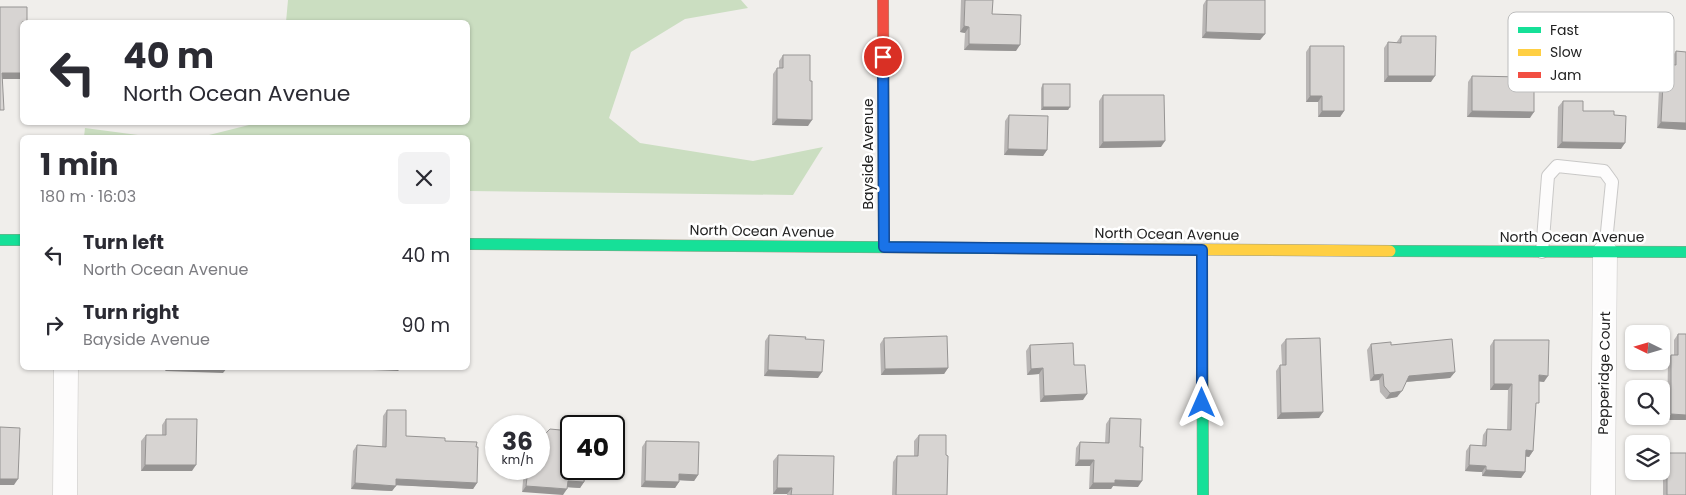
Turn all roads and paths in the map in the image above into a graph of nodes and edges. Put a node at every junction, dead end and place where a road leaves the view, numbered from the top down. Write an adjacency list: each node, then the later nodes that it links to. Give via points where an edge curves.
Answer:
1 (883, 0): 5 (main road, Bayside Avenue)
2 (0, 240): 3 (main road)
3 (20, 240)
4 (470, 244): 5 (main road, North Ocean Avenue)
5 (884, 247): 6 (main road, North Ocean Avenue)
6 (1202, 250): 7 (main road, North Ocean Avenue); 12 (main road)
7 (1542, 252): 8 (main road, North Ocean Avenue); 8 (lane, via 1548,176 1556,166 1604,171 1612,182)
8 (1606, 252): 9 (main road, North Ocean Avenue); 13 (street, Pepperidge Court)
9 (1686, 252)
10 (66, 370): 11 (street)
11 (65, 495)
12 (1203, 495)
13 (1603, 495)

